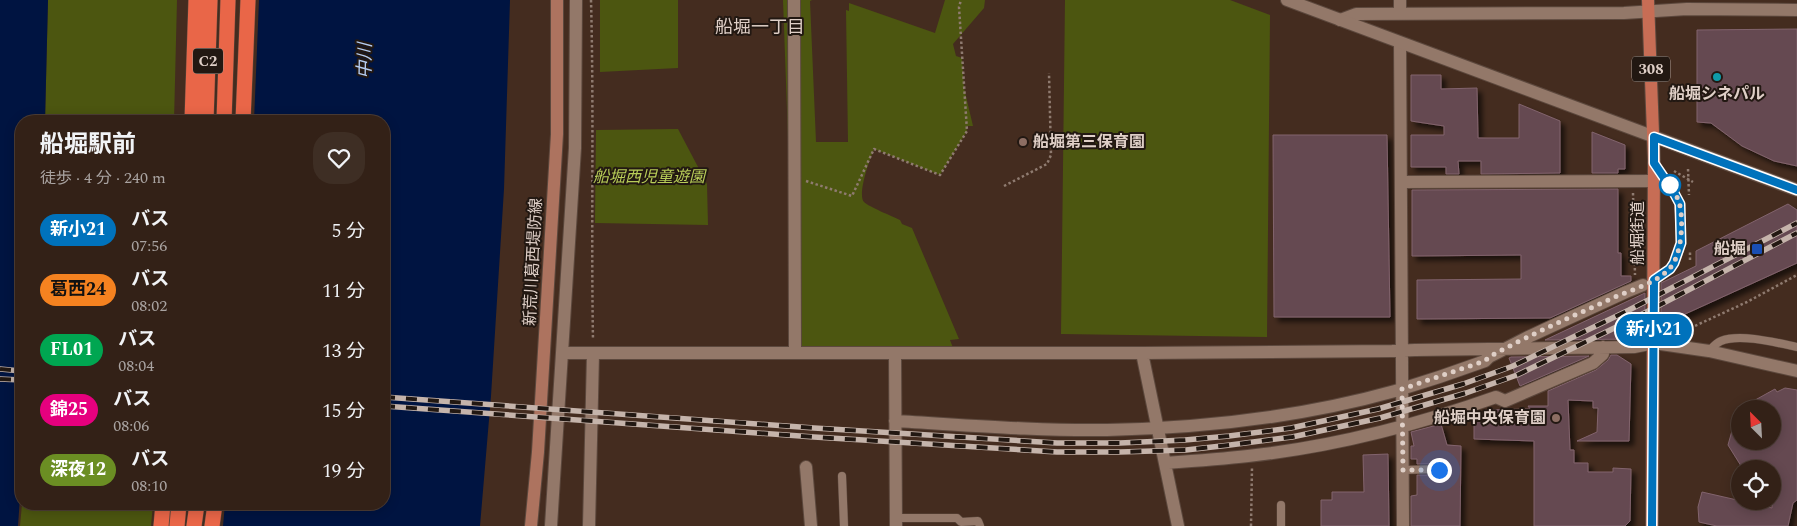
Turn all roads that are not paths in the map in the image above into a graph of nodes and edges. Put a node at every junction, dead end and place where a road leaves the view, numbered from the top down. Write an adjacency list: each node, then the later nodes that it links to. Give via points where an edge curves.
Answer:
1 (196, 0): 16 (highway)
2 (210, 0): 17 (highway, C2)
3 (228, 0): 18 (highway, C2)
4 (248, 0): 19 (highway)
5 (557, 0): 57 (main road, 新荒川葛西堤防線, via 557,134)
6 (576, 0): 35 (street, via 575,148)
7 (794, 0): 32 (street)
8 (1287, 0): 14 (street)
9 (1400, 0): 13 (street)
10 (1687, 4): 11 (street); 12 (street)
11 (1648, 6): 13 (street); 20 (main road, 船堀街道 / 308)
12 (1797, 10)
13 (1400, 14): 14 (street, via 1356,14)
14 (1340, 20): 15 (street)
15 (1400, 43): 20 (street); 23 (street)
16 (192, 115)
17 (206, 115)
18 (224, 115)
19 (242, 115)
20 (1654, 137): 21 (main road, 船堀街道 / 308); 24 (street)
21 (1654, 163): 22 (main road, 船堀街道 / 308); 25 (lane, via 1678,199 1681,243 1670,269)
22 (1654, 181): 23 (street); 25 (main road, 船堀街道 / 308)
23 (1401, 182): 30 (street)
24 (1797, 190)
25 (1644, 282): 26 (main road, 船堀街道 / 308); 29 (street)
26 (1654, 343): 27 (street); 31 (street); 66 (main road, 船堀街道 / 308)
27 (1603, 347): 29 (street); 40 (street, via 1603,354 1594,363 1505,401 1496,397)
28 (1797, 347): 31 (lane, via 1732,338 1717,343)
29 (1505, 348): 30 (street); 38 (street, via 1485,361)
30 (1403, 351): 34 (street); 38 (street)
31 (1709, 351): 37 (street)
32 (795, 353): 33 (street); 36 (street)
33 (895, 353): 34 (street); 39 (street)
34 (1142, 353): 41 (street)
35 (563, 354): 36 (street); 58 (street)
36 (593, 354): 59 (street)
37 (1797, 371)
38 (1402, 389): 40 (street); 41 (street, via 1316,409 1253,419)
39 (895, 421): 41 (street, via 1055,429); 52 (street)
40 (1403, 426): 42 (street, via 1316,446 1252,456); 44 (street)
41 (1157, 427): 42 (street)
42 (1165, 463): 63 (street)
43 (806, 467): 60 (street)
44 (1403, 470): 45 (lane); 65 (street)
45 (1439, 470)
46 (842, 476): 61 (lane)
47 (1281, 505): 64 (lane)
48 (162, 510): 53 (highway)
49 (178, 510): 54 (highway)
50 (196, 510): 55 (highway)
51 (214, 510): 56 (highway)
52 (896, 522): 62 (lane, via 957,518 961,522 978,522)
53 (161, 526)
54 (177, 526)
55 (194, 526)
56 (212, 526)
57 (532, 526)
58 (551, 526)
59 (589, 526)
60 (811, 526)
61 (844, 526)
62 (980, 526)
63 (1178, 526)
64 (1281, 526)
65 (1403, 526)
66 (1652, 526)

